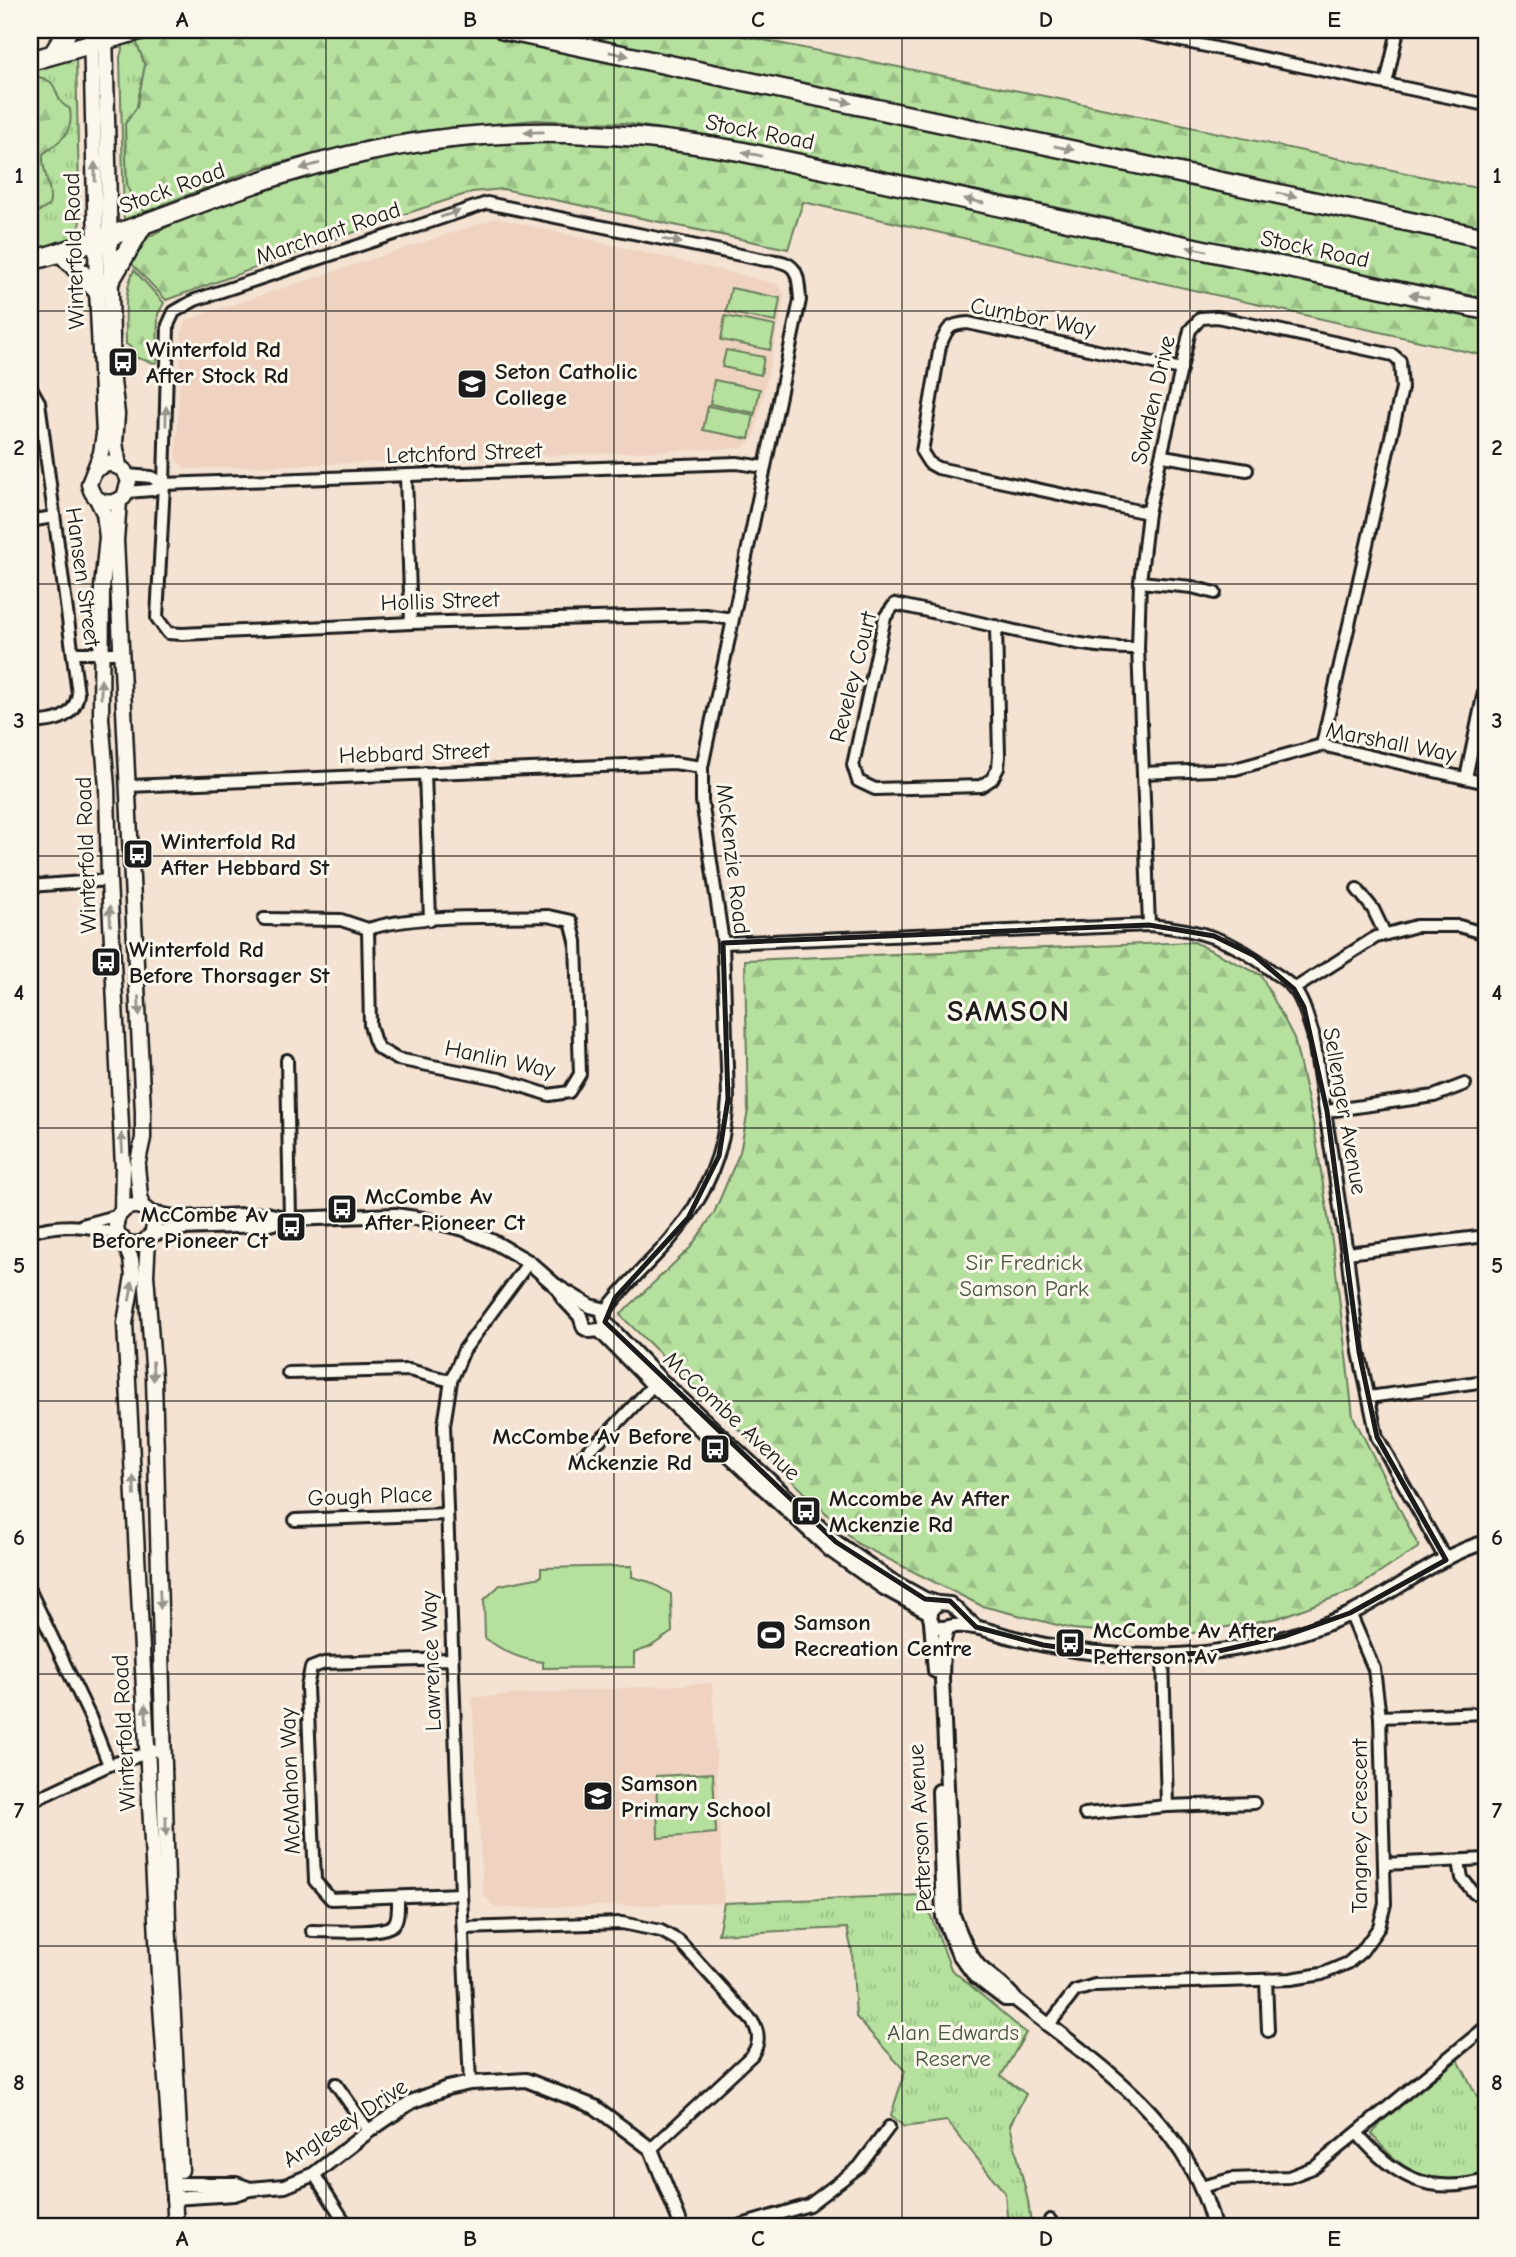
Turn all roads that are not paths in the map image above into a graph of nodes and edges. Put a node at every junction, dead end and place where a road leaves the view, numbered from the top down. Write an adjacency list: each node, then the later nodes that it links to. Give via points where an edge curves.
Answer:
1 (68, 30): 8 (highway)
2 (140, 30): 7 (highway)
3 (505, 30): 13 (highway, Stock Road, one-way to 13)
4 (1130, 30): 6 (street)
5 (1398, 30): 10 (street)
6 (1158, 33): 10 (street)
7 (98, 35): 8 (highway); 14 (main road, Winterfold Road)
8 (54, 53): 9 (highway)
9 (30, 61)
10 (1386, 84): 11 (street)
11 (1486, 105)
12 (142, 226): 14 (highway, Stock Road); 18 (highway); 19 (highway, Stock Road, one-way to 12, via 738,151 603,133 505,133 396,145 285,173)
13 (1486, 238)
14 (103, 239): 15 (highway, Stock Road); 18 (main road, Winterfold Road)
15 (61, 252): 16 (highway, Stock Road); 18 (highway)
16 (30, 261)
17 (796, 272): 23 (street, McKenzie Road, via 800,300); 28 (street, Marchant Road, one-way to 17, via 167,341 174,312 195,300 474,206 498,204 783,260)
18 (104, 285): 24 (main road, Winterfold Road, via 104,434); 26 (main road, Winterfold Road, via 117,414 115,443)
19 (1486, 310)
20 (1181, 369): 22 (street, Sowden Drive); 31 (street, Cumbor Way, via 968,323 946,330 940,346 922,452 929,463); 46 (street, Sowden Drive, via 1190,330 1201,318 1217,317 1400,360 1402,388)
21 (30, 386): 32 (street, Hansen Street, via 39,402)
22 (1163, 456): 25 (street); 31 (street, Sowden Drive)
23 (764, 467): 27 (street, Letchford Street, via 737,463); 37 (street, McKenzie Road)
24 (95, 470): 26 (main road, via 104,464); 30 (main road, via 89,484)
25 (1247, 470)
26 (123, 471): 28 (street, Letchford Street); 29 (main road)
27 (406, 476): 28 (street, Letchford Street); 38 (street)
28 (164, 484): 29 (street, Letchford Street); 36 (street, Marchant Road)
29 (123, 497): 30 (main road, via 107,503); 43 (main road, Winterfold Road, via 116,540)
30 (97, 499): 42 (main road, Winterfold Road, via 107,537)
31 (1149, 513): 34 (street, Sowden Drive)
32 (53, 517): 33 (street); 41 (street, Hansen Street)
33 (30, 521)
34 (1140, 582): 35 (street); 40 (street, Sowden Drive)
35 (1215, 593)
36 (157, 618): 38 (street, Hollis Street, via 169,633 182,634)
37 (732, 620): 38 (street, Hollis Street, via 705,615); 47 (street, McKenzie Road)
38 (411, 623)
39 (996, 626): 39 (street, Reveley Court, via 895,604 890,608 853,765 858,781 875,789 971,787 992,779 999,756); 40 (street, Reveley Court, via 1114,649)
40 (1138, 648): 49 (street, Sowden Drive)
41 (73, 653): 42 (street); 45 (street, Hansen Street, via 78,694 72,709 61,719)
42 (101, 653): 43 (street); 53 (main road, Winterfold Road, one-way to 42)
43 (122, 653): 52 (main road, Winterfold Road)
44 (1486, 682): 50 (street, Marshall Way)
45 (30, 723)
46 (1322, 745): 49 (street, Marshall Way, via 1235,769); 50 (street, Marshall Way)
47 (702, 767): 48 (street, Hebbard Street, via 674,764); 62 (street, McKenzie Road, via 702,801)
48 (425, 773): 52 (street, Hebbard Street); 57 (street)
49 (1143, 773): 58 (street, Sowden Drive)
50 (1466, 778): 51 (street, Marshall Way)
51 (1486, 783)
52 (129, 786): 67 (main road, Winterfold Road, one-way to 67, via 143,1112 137,1166)
53 (109, 880): 54 (street); 68 (main road, Winterfold Road, one-way to 53, via 123,1167)
54 (30, 886)
55 (1357, 888): 60 (street)
56 (264, 919): 59 (street, via 341,920)
57 (430, 920): 59 (street, Hanlin Way); 59 (street, Hanlin Way, via 548,916 571,921 576,941 580,1074 569,1092 549,1095 500,1079 387,1055 379,1048 370,1025)
58 (1149, 925): 62 (street, Sellenger Avenue); 63 (street, Sellenger Avenue, via 1214,936 1255,956)
59 (368, 929)
60 (1385, 934): 61 (street, via 1416,926 1459,926); 63 (street)
61 (1486, 934)
62 (723, 943): 79 (street, McKenzie Road, via 728,1099 719,1156 688,1218)
63 (1294, 989): 66 (street, Sellenger Avenue, via 1313,1034)
64 (287, 1060): 69 (street)
65 (1465, 1084): 66 (street, via 1434,1096)
66 (1326, 1111): 75 (street, Sellenger Avenue)
67 (146, 1210): 68 (main road, via 131,1207); 69 (street, McCombe Avenue, via 180,1218 266,1214); 72 (main road, via 154,1223)
68 (121, 1214): 70 (street); 74 (main road, via 117,1225)
69 (290, 1219): 72 (street, McCombe Avenue, via 182,1228); 76 (street, McCombe Avenue, via 423,1219 479,1234)
70 (82, 1225): 71 (street); 74 (street)
71 (30, 1232)
72 (150, 1236): 74 (main road, via 133,1244); 100 (main road, Winterfold Road, one-way to 100, via 146,1275 154,1392)
73 (1486, 1236): 75 (street)
74 (121, 1237): 101 (main road, Winterfold Road, one-way to 74, via 125,1323 133,1276)
75 (1347, 1253): 84 (street, Sellenger Avenue)
76 (529, 1262): 77 (street, McCombe Avenue); 81 (street, Lawrence Way, via 464,1350)
77 (556, 1286): 78 (street, McCombe Avenue); 79 (street, McCombe Avenue)
78 (580, 1316): 79 (street, via 583,1310); 79 (street, McCombe Avenue, via 590,1331)
79 (599, 1316): 83 (street, McCombe Avenue)
80 (288, 1373): 81 (street, via 410,1370)
81 (451, 1381): 86 (street, Lawrence Way, via 444,1425)
82 (1486, 1381): 84 (street)
83 (657, 1382): 85 (street); 92 (street, McCombe Avenue, via 830,1550 884,1588)
84 (1369, 1397): 89 (street, Sellenger Avenue, via 1377,1437)
85 (579, 1458)
86 (446, 1514): 87 (street, Gough Place); 97 (street, Lawrence Way)
87 (295, 1520)
88 (1486, 1542): 89 (street, McCombe Avenue)
89 (1446, 1560): 93 (street, McCombe Avenue)
90 (30, 1591): 102 (street)
91 (956, 1611): 92 (street, McCombe Avenue, via 947,1603); 94 (street, McCombe Avenue); 95 (street)
92 (933, 1613): 95 (street, McCombe Avenue, via 938,1628); 116 (street, Petterson Avenue, via 943,1917 958,1953 975,1976 1005,1999)
93 (1350, 1613): 96 (street, McCombe Avenue, via 1256,1644); 99 (street, Tangney Crescent, via 1374,1669)
94 (976, 1627): 95 (street, McCombe Avenue); 96 (street, McCombe Avenue, via 1091,1653)
95 (949, 1628): 116 (street, Petterson Avenue, via 943,1643 942,1679 953,1916 979,1966)
96 (1163, 1657): 105 (street)
97 (452, 1659): 111 (street, Lawrence Way); 112 (street, McMahon Way, via 324,1662 311,1668 307,1682 315,1881 331,1899)
98 (1486, 1713): 99 (street)
99 (1380, 1717): 109 (street, Tangney Crescent)
100 (164, 1748): 101 (street); 129 (main road, Winterfold Road, one-way to 129)
101 (148, 1751): 102 (street); 129 (main road, Winterfold Road, via 159,1976)
102 (108, 1765): 103 (street)
103 (30, 1802)
104 (1254, 1803): 105 (street)
105 (1167, 1806): 106 (street)
106 (1085, 1814)
107 (1486, 1860): 108 (street)
108 (1459, 1861): 109 (street); 110 (street, via 1462,1878 1474,1893)
109 (1384, 1864): 115 (street, Tangney Crescent, via 1384,1914 1362,1951 1322,1974)
110 (1486, 1893)
111 (461, 1894): 112 (street, McMahon Way); 113 (street, Lawrence Way)
112 (398, 1896): 114 (street, via 397,1917 387,1928)
113 (463, 1928): 120 (street, Lawrence Way); 125 (street, via 622,1923 661,1931 679,1941 752,2021 759,2039 752,2054)
114 (312, 1931)
115 (1266, 1980): 117 (street, Tangney Crescent, via 1096,1985 1075,1991); 119 (street)
116 (1015, 1999): 117 (street, Petterson Avenue)
117 (1048, 2026): 128 (street, Petterson Avenue, via 1139,2097 1183,2152)
118 (1486, 2027): 124 (street)
119 (1268, 2031)
120 (470, 2083): 123 (street, Anglesey Drive, via 411,2102); 125 (street, Anglesey Drive, via 526,2080 595,2107)
121 (336, 2084): 123 (street)
122 (889, 2127): 134 (street, via 859,2167 809,2205)
123 (369, 2131): 126 (street, Anglesey Drive)
124 (1357, 2133): 127 (street, via 1372,2151 1410,2179 1440,2186); 128 (street, via 1315,2166 1289,2176 1231,2179)
125 (651, 2150): 133 (street)
126 (314, 2174): 129 (street, Anglesey Drive, via 285,2186 250,2189 236,2184); 132 (street)
127 (1486, 2180)
128 (1201, 2187): 135 (street, Petterson Avenue)
129 (178, 2190): 130 (main road, Winterfold Road); 131 (main road, Winterfold Road)
130 (176, 2227)
131 (185, 2227)
132 (348, 2227)
133 (682, 2227)
134 (734, 2227)
135 (1214, 2227)

